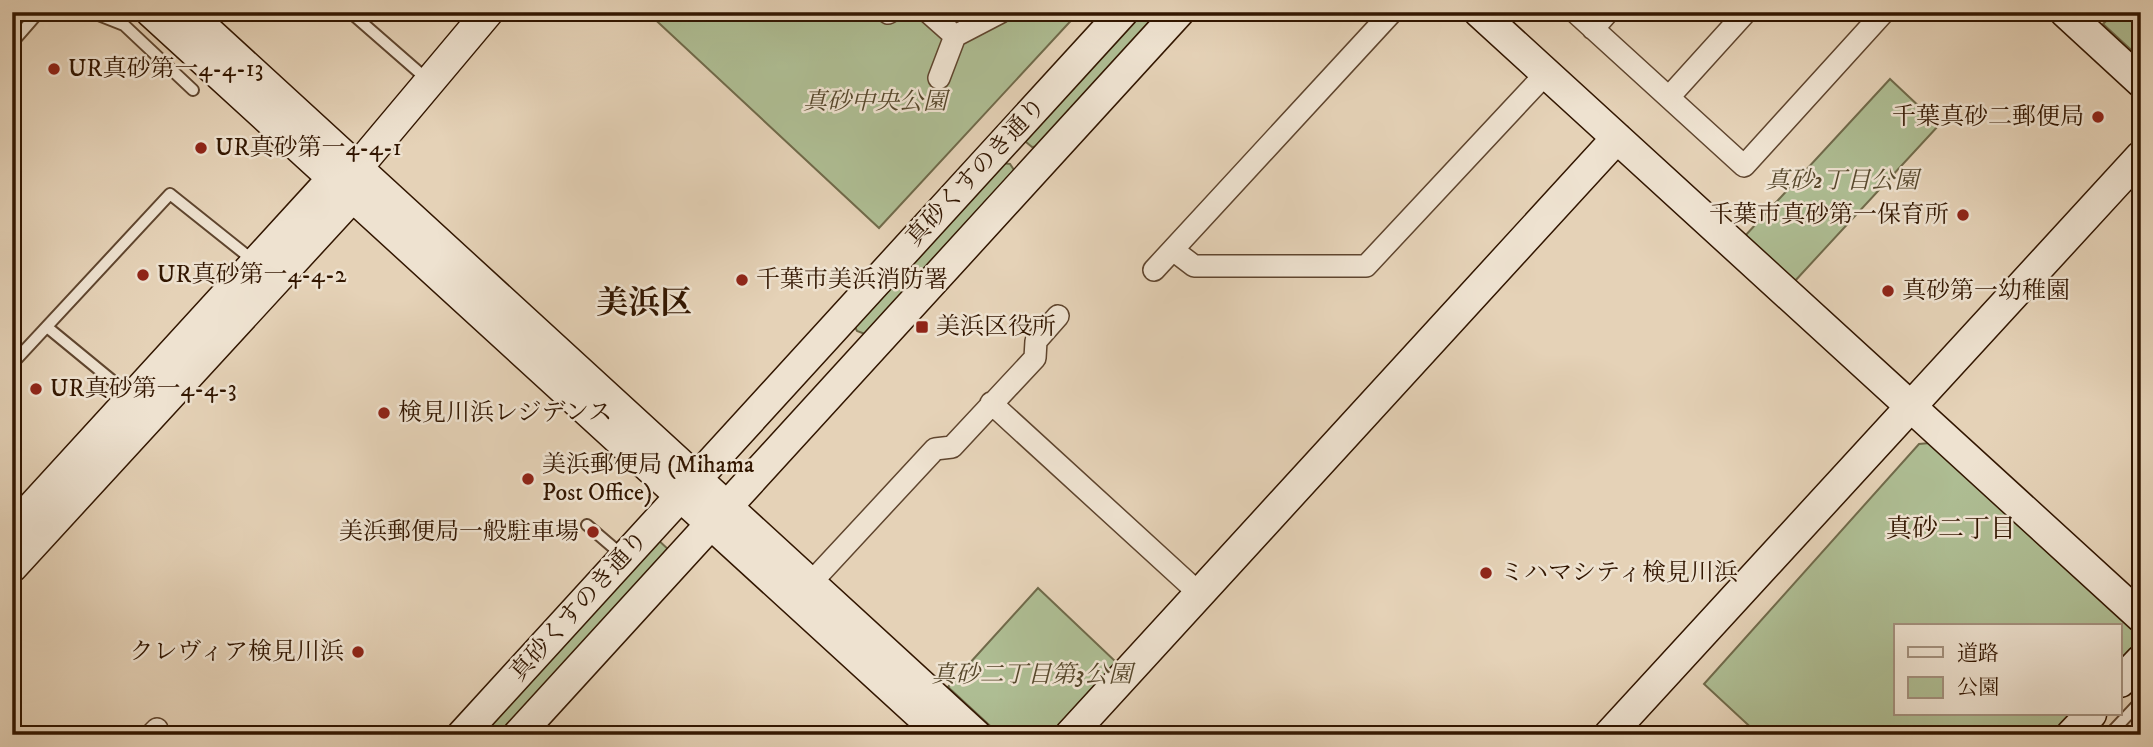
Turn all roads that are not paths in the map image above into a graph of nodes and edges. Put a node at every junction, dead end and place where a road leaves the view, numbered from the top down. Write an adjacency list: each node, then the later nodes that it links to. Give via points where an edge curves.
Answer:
1 (39, 12): 20 (lane)
2 (91, 12): 25 (lane, via 124,25)
3 (151, 12): 31 (street)
4 (187, 12): 31 (street)
5 (350, 12): 22 (lane)
6 (488, 12): 22 (street)
7 (928, 12): 19 (street)
8 (1001, 12): 19 (street)
9 (1123, 12): 28 (street, 真砂くすのき通り)
10 (1179, 12): 30 (street, 真砂くすのき通り)
11 (1392, 12): 32 (street)
12 (1479, 12): 27 (street)
13 (1575, 12): 18 (street)
14 (1608, 12): 18 (street)
15 (1746, 12): 26 (street)
16 (1884, 12): 26 (street, via 1744,166)
17 (2065, 12): 24 (street)
18 (1593, 29): 26 (street)
19 (955, 36): 21 (street)
20 (12, 43)
21 (939, 78)
22 (431, 82): 31 (street)
23 (1538, 82): 32 (street, via 1366,266 1194,266)
24 (2141, 82)
25 (193, 90)
26 (1668, 97)
27 (1617, 138): 40 (street); 60 (street)
28 (1005, 140): 30 (street); 41 (street, 真砂くすのき通り)
29 (2141, 156): 40 (street)
30 (1037, 167): 42 (street, 真砂くすのき通り)
31 (348, 181): 33 (street); 41 (street); 46 (street)
32 (1173, 250): 34 (street)
33 (256, 263): 36 (lane, via 170,194); 38 (street)
34 (1154, 270)
35 (1058, 316): 39 (street, via 1036,341 1035,358)
36 (47, 327): 37 (lane); 38 (lane)
37 (12, 364)
38 (133, 397): 44 (street)
39 (991, 404): 47 (street, via 951,447 934,449); 48 (street)
40 (1909, 405): 49 (street); 61 (street)
41 (688, 486): 42 (street); 45 (street, 真砂くすのき通り)
42 (718, 514): 57 (street, 真砂くすのき通り); 58 (street); 59 (street)
43 (587, 525): 45 (lane)
44 (12, 529)
45 (624, 557): 56 (street, 真砂くすのき通り)
46 (12, 567)
47 (819, 574)
48 (1190, 585)
49 (2141, 617)
50 (2141, 660): 51 (street)
51 (2122, 680)
52 (2141, 701): 53 (lane)
53 (2122, 712)
54 (2114, 716): 55 (lane)
55 (2094, 727)
56 (462, 735)
57 (518, 735)
58 (942, 735)
59 (976, 735)
60 (1070, 735)
61 (1609, 735)

